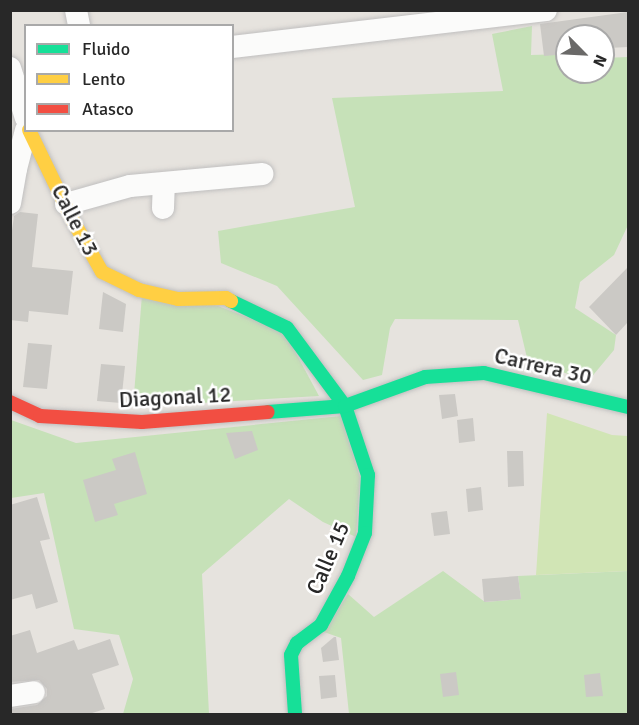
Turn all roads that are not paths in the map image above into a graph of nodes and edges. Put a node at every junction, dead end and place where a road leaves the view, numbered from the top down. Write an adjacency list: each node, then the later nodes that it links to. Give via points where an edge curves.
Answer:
1 (546, 10): 2 (street)
2 (415, 18): 3 (street)
3 (234, 47)
4 (18, 79): 5 (street)
5 (24, 108)
6 (27, 132): 10 (street, via 15,169)
7 (29, 132): 11 (street, Calle 13)
8 (262, 174): 9 (street)
9 (164, 184): 11 (street, via 130,186); 12 (street)
10 (10, 203)
11 (66, 204): 14 (street, Calle 13, via 102,272 139,290 178,299 226,298 287,328)
12 (163, 208)
13 (10, 402): 14 (street, Diagonal 12, via 40,416 142,422)
14 (345, 406): 15 (street, Carrera 30, via 425,377 484,373); 18 (street, Calle 15, via 368,475 365,533 348,576 321,625 297,643 291,655)
15 (628, 407)
16 (34, 692): 17 (street)
17 (10, 696)
18 (295, 714)

